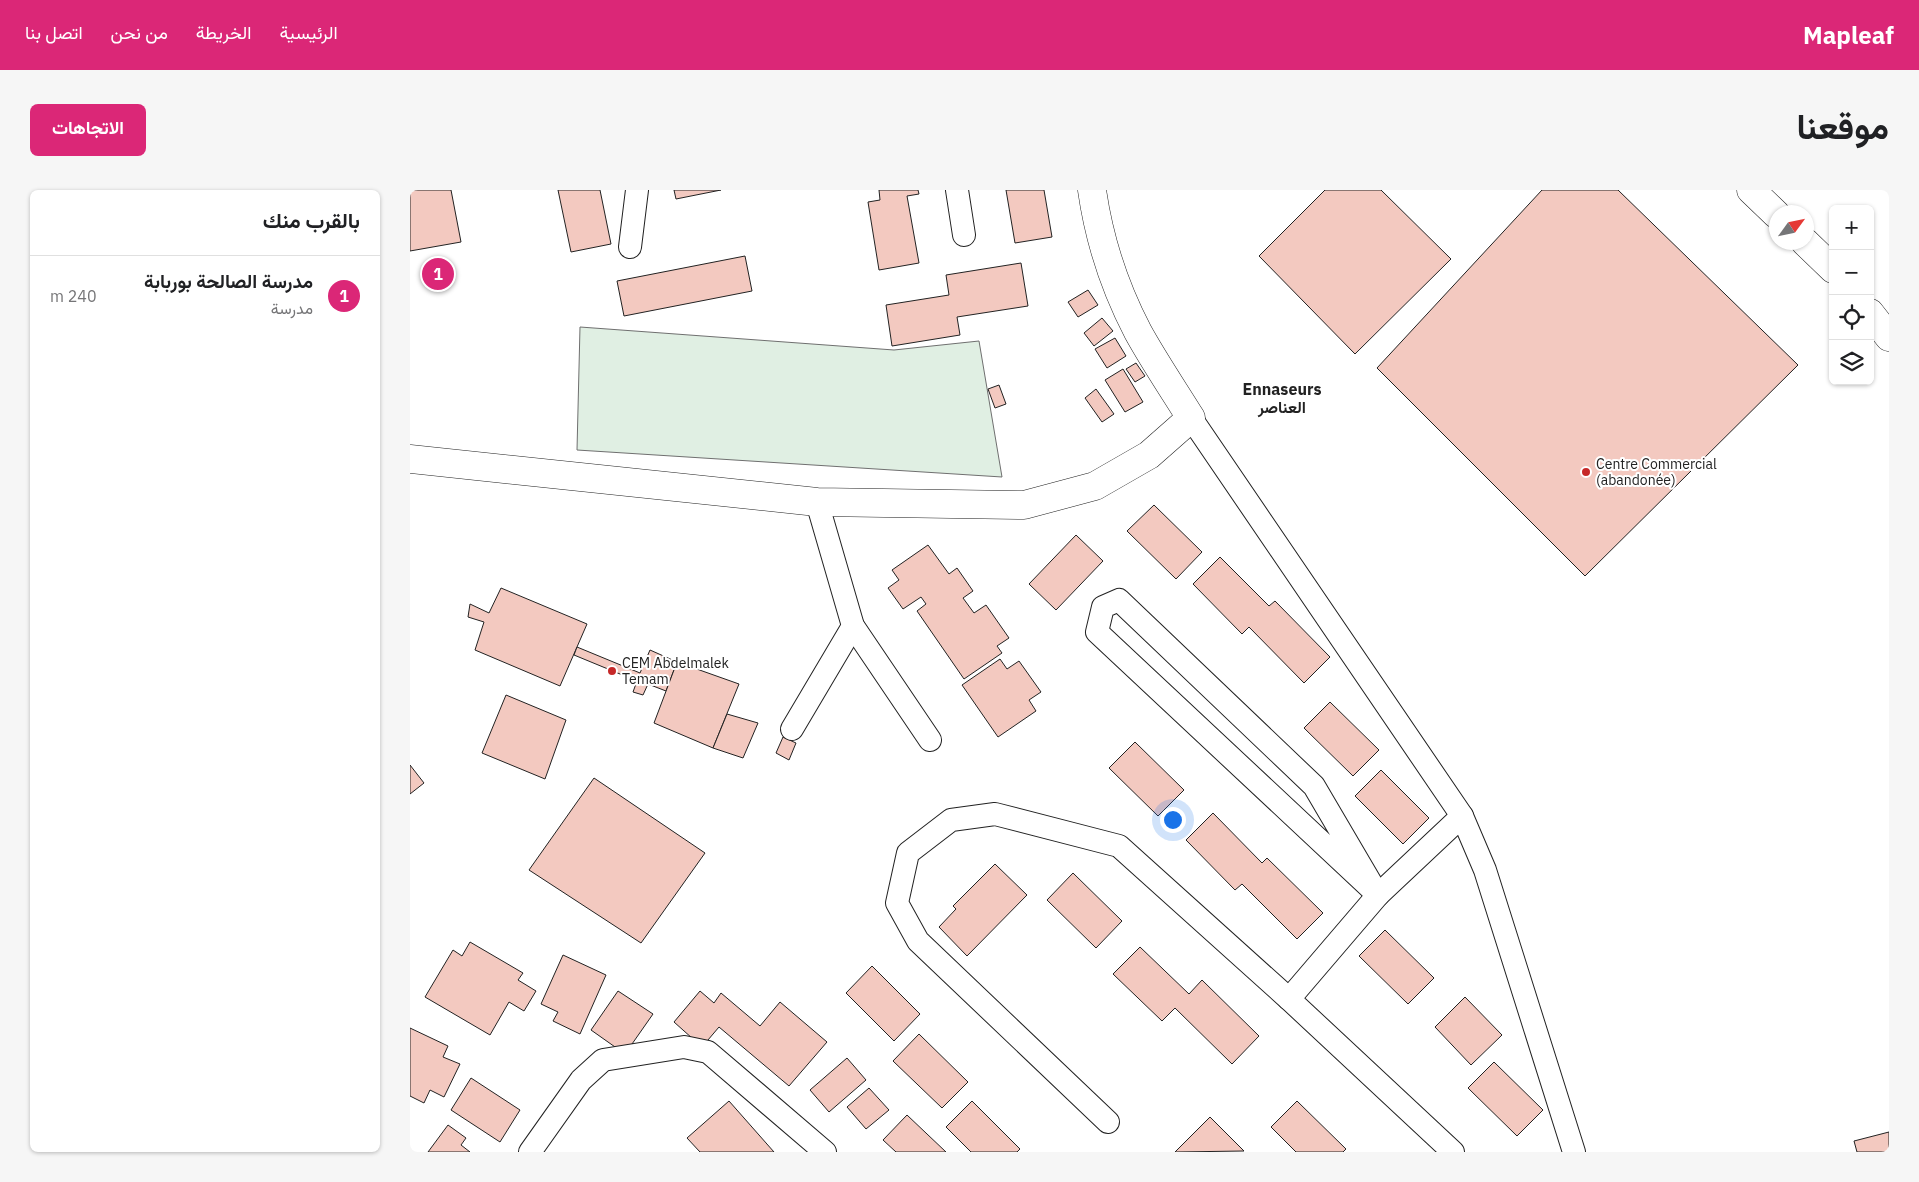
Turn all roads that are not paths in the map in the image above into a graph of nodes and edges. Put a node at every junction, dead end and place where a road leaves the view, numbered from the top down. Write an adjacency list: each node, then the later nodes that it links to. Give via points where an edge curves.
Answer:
1 (637, 190): 7 (street)
2 (957, 190): 6 (street)
3 (1092, 190): 12 (street, via 1106,256 1121,295 1138,332)
4 (1751, 190): 5 (street)
5 (1769, 207)
6 (964, 235)
7 (630, 247)
8 (1813, 250): 9 (street)
9 (1829, 265)
10 (1874, 318): 11 (street)
11 (1889, 336)
12 (1190, 418): 14 (street, via 1148,455 1095,486 1024,505); 18 (street)
13 (410, 459): 14 (street)
14 (817, 502): 15 (street)
15 (853, 626): 16 (street); 17 (street)
16 (792, 729)
17 (930, 740)
18 (1462, 816): 19 (street); 25 (street, via 1485,870)
19 (1378, 895): 19 (street, via 1097,632 1102,607 1119,600 1314,786); 20 (street)
20 (1289, 999): 21 (street, via 1119,846 995,814 952,820 908,853 897,903 918,942); 24 (street)
21 (1108, 1122)
22 (530, 1152): 23 (street, via 581,1080 602,1060 684,1047 708,1052)
23 (825, 1152)
24 (1454, 1152)
25 (1574, 1152)

